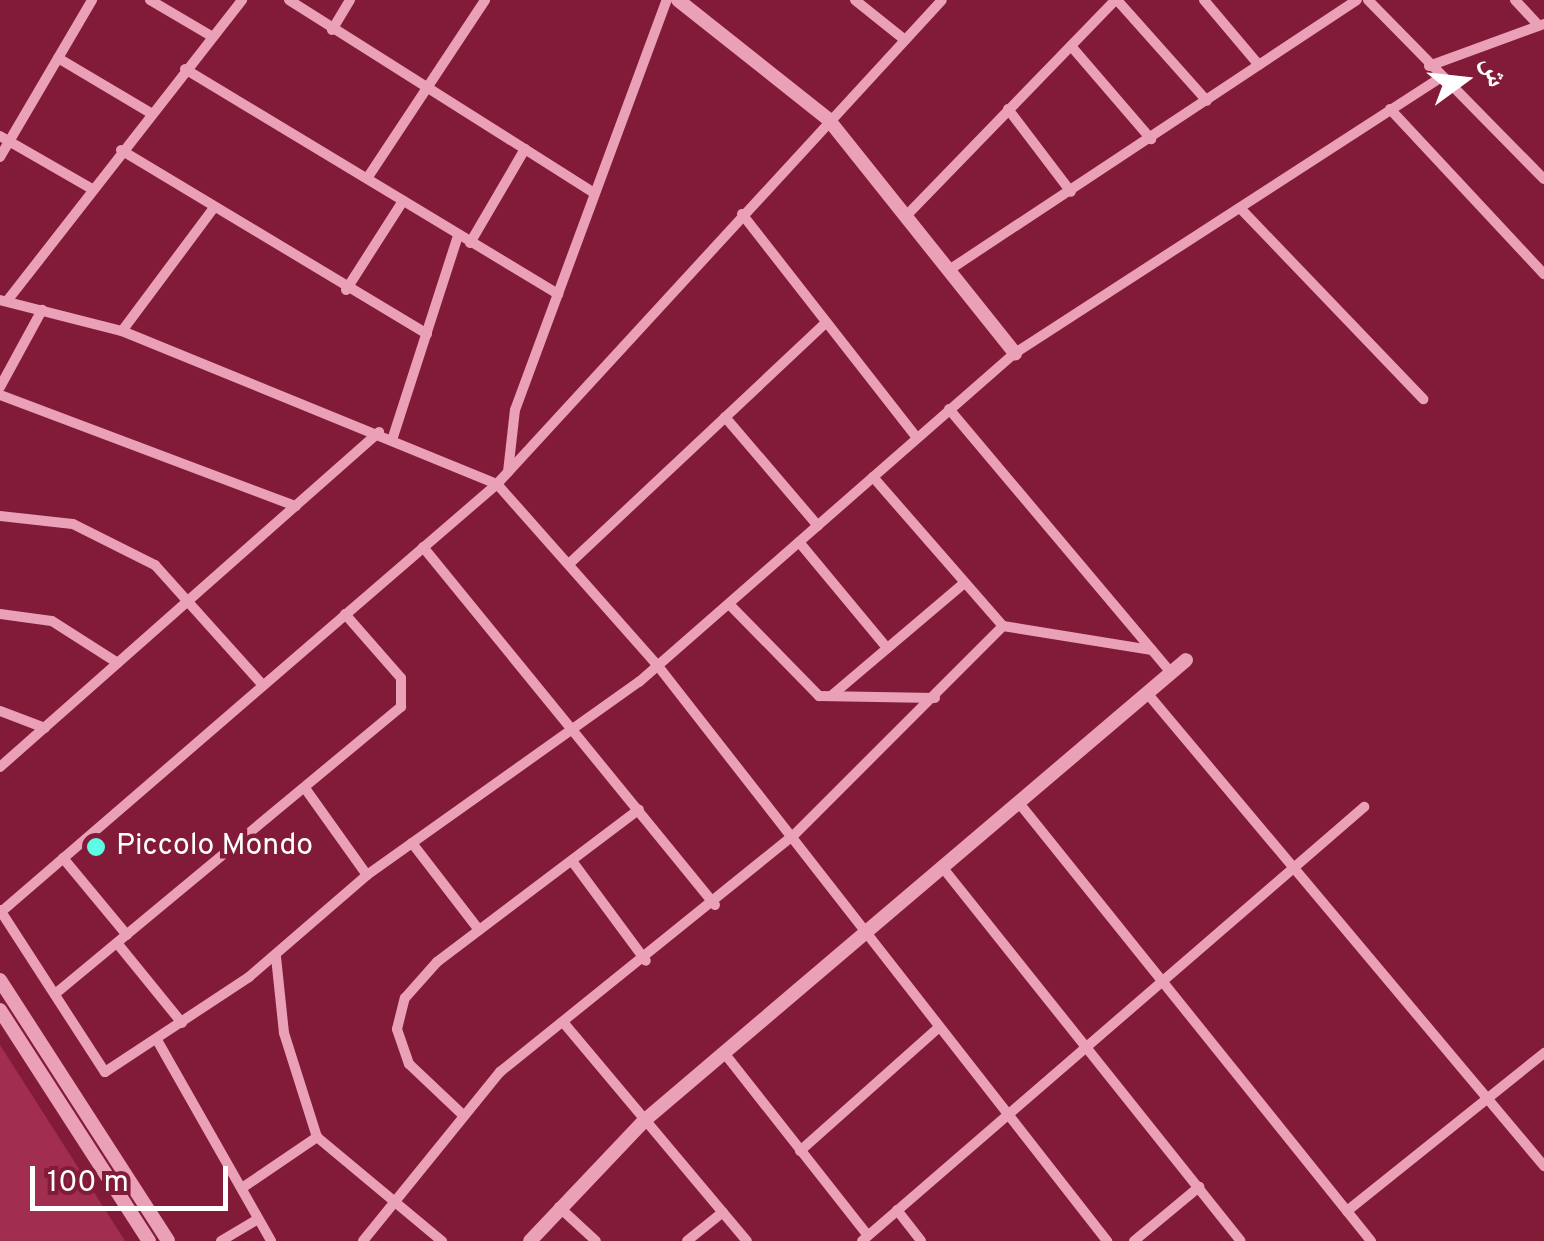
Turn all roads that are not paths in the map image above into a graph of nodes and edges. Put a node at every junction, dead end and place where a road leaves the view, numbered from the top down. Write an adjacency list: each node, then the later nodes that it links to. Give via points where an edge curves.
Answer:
1 (92, 0): 21 (street)
2 (150, 0): 18 (street)
3 (242, 0): 18 (street)
4 (289, 0): 17 (street)
5 (350, 0): 17 (street)
6 (485, 0): 26 (street)
7 (667, 0): 41 (street)
8 (678, 0): 31 (street)
9 (855, 0): 19 (street)
10 (942, 0): 19 (street)
11 (1116, 0): 20 (street); 27 (street)
12 (1204, 0): 22 (street)
13 (1358, 0): 22 (street)
14 (1368, 0): 23 (street)
15 (1515, 0): 16 (street)
16 (1542, 25): 23 (street)
17 (332, 30): 26 (street)
18 (212, 36): 24 (street)
19 (905, 40): 31 (street)
20 (1071, 46): 29 (street); 33 (street)
21 (58, 58): 30 (street); 32 (street)
22 (1259, 65): 27 (street)
23 (1429, 66): 25 (street)
24 (185, 69): 30 (street); 37 (street)
25 (1440, 78): 28 (street); 38 (street)
26 (425, 86): 34 (street); 37 (street)
27 (1208, 101): 33 (street)
28 (1390, 109): 43 (street); 50 (street)
29 (1008, 110): 40 (street); 46 (street)
30 (149, 112): 35 (street)
31 (828, 119): 45 (street); 46 (street)
32 (5, 139): 36 (street); 39 (street)
33 (1151, 139): 40 (street)
34 (525, 149): 41 (street); 48 (street)
35 (121, 150): 39 (street); 44 (street)
36 (0, 158)
37 (368, 178): 42 (street)
38 (1544, 179)
39 (92, 188): 53 (street)
40 (1072, 192): 49 (street)
41 (594, 193): 52 (street)
42 (403, 201): 47 (street); 51 (street)
43 (1240, 208): 58 (street); 61 (street)
44 (213, 209): 51 (street); 56 (street)
45 (742, 214): 55 (street); 67 (street)
46 (907, 215): 49 (street)
47 (458, 236): 48 (street); 57 (street)
48 (470, 243): 52 (street)
49 (949, 270): 58 (street)
50 (1544, 274)
51 (346, 290): 57 (street)
52 (558, 294): 67 (street, via 515,410)
53 (4, 301): 54 (street)
54 (42, 310): 56 (street); 59 (street)
55 (826, 323): 63 (street); 66 (street)
56 (122, 332): 64 (street)
57 (427, 334): 65 (street)
58 (1015, 353): 62 (street)
59 (0, 387)
60 (0, 395): 70 (street)
61 (1424, 399)
62 (949, 409): 66 (street); 83 (street)
63 (726, 417): 72 (street); 75 (street)
64 (379, 432): 65 (street); 70 (street)
65 (394, 437): 69 (street)
66 (917, 438): 68 (street)
67 (508, 472): 69 (street)
68 (874, 477): 72 (street); 76 (street)
69 (497, 484): 74 (street); 75 (street)
70 (296, 506): 77 (street)
71 (0, 516): 77 (street, via 74,524 106,536 155,565)
72 (818, 526): 73 (street)
73 (799, 542): 78 (street); 82 (street)
74 (423, 547): 80 (street); 94 (street)
75 (570, 563): 86 (street)
76 (963, 584): 81 (street); 82 (street)
77 (191, 599): 85 (street); 88 (street)
78 (729, 604): 86 (street); 90 (street, via 806,688)
79 (0, 614): 85 (street, via 63,626)
80 (345, 614): 88 (street); 96 (street, via 401,678 405,701)
81 (1003, 626): 83 (street); 91 (street)
82 (888, 648): 90 (street)
83 (1152, 650): 87 (street)
84 (1186, 660): 87 (street)
85 (118, 664): 93 (street)
86 (658, 666): 94 (street); 100 (street)
87 (1171, 673): 89 (street)
88 (260, 683): 102 (street)
89 (1147, 693): 97 (street); 105 (street)
90 (830, 697): 91 (street)
91 (934, 698): 100 (street)
92 (0, 710): 93 (street)
93 (45, 728): 95 (street)
94 (576, 729): 99 (street); 101 (street)
95 (1, 764)
96 (307, 791): 106 (street); 111 (street)
97 (1019, 803): 104 (street); 115 (street)
98 (1364, 807): 105 (street)
99 (640, 809): 103 (street); 107 (street)
100 (793, 836): 107 (street); 110 (street)
101 (412, 843): 106 (street); 109 (street)
102 (63, 858): 108 (street); 111 (street)
103 (572, 861): 109 (street); 113 (street)
104 (943, 868): 110 (street); 122 (street)
105 (1295, 868): 115 (street); 125 (street)
106 (367, 875): 112 (street)
107 (715, 905): 113 (street)
108 (0, 911): 116 (street)
109 (480, 930): 126 (street, via 415,983 397,1014 410,1064)
110 (866, 933): 120 (street); 124 (street)
111 (122, 939): 116 (street); 119 (street)
112 (276, 957): 119 (street); 129 (street, via 284,1033)
113 (646, 961): 118 (street)
114 (0, 980): 142 (street)
115 (1164, 984): 122 (street); 138 (street)
116 (54, 994): 121 (street, via 105,1072)
117 (0, 1010): 141 (street)
118 (563, 1022): 126 (street, via 500,1072); 128 (street)
119 (182, 1023): 121 (street)
120 (938, 1028): 127 (street); 130 (street)
121 (156, 1040): 133 (street)
122 (1090, 1051): 127 (street); 132 (street)
123 (1544, 1053): 125 (street)
124 (725, 1054): 128 (street); 130 (street)
125 (1488, 1098): 131 (street); 138 (street)
126 (463, 1115): 134 (street)
127 (1007, 1116): 136 (street); 152 (street)
128 (645, 1120): 135 (street); 137 (street)
129 (317, 1137): 133 (street); 134 (street)
130 (800, 1151): 140 (street)
131 (1544, 1166)
132 (1200, 1187): 153 (street); 154 (street)
133 (242, 1188): 139 (street)
134 (394, 1206): 145 (street); 146 (street)
135 (559, 1207): 147 (street); 148 (street)
136 (897, 1210): 140 (street); 151 (street)
137 (722, 1212): 149 (street); 150 (street)
138 (1347, 1212): 155 (street)
139 (258, 1219): 143 (street); 144 (street)
140 (865, 1238)
141 (149, 1241)
142 (168, 1241)
143 (221, 1241)
144 (272, 1241)
145 (363, 1241)
146 (442, 1241)
147 (530, 1241)
148 (596, 1241)
149 (687, 1241)
150 (746, 1241)
151 (921, 1241)
152 (1107, 1241)
153 (1134, 1241)
154 (1241, 1241)
155 (1371, 1241)

